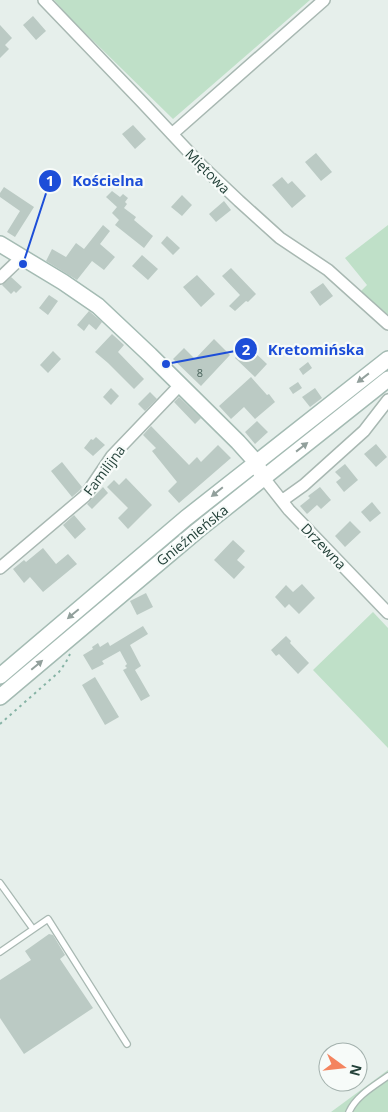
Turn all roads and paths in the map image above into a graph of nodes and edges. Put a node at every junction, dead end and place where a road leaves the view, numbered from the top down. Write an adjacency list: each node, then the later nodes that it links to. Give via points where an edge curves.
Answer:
1 (44, 0): 3 (street, Miętowa)
2 (324, 0): 3 (street)
3 (172, 134): 7 (street, Miętowa, via 280,238 328,270)
4 (0, 244): 5 (main road)
5 (22, 257): 6 (street); 10 (main road, via 98,306)
6 (0, 278)
7 (388, 324)
8 (388, 358): 12 (main road, Gnieźnieńska, one-way to 12)
9 (388, 379): 13 (main road, Gnieźnieńska, one-way to 9)
10 (180, 385): 12 (main road); 15 (street, Familijna, via 112,456 85,496)
11 (388, 400): 14 (street, via 364,432)
12 (256, 462): 13 (main road); 17 (main road, Gnieźnieńska, one-way to 17)
13 (263, 477): 14 (street, Drzewna); 18 (main road, Gnieźnieńska, one-way to 13)
14 (282, 500): 16 (street, Drzewna)
15 (0, 568)
16 (388, 613)
17 (0, 676)
18 (0, 697)
19 (0, 883): 20 (lane)
20 (33, 929): 21 (lane); 22 (lane, via 48,919)
21 (0, 952)
22 (127, 1044)
23 (388, 1076): 24 (lane, via 358,1099)
24 (349, 1112)

